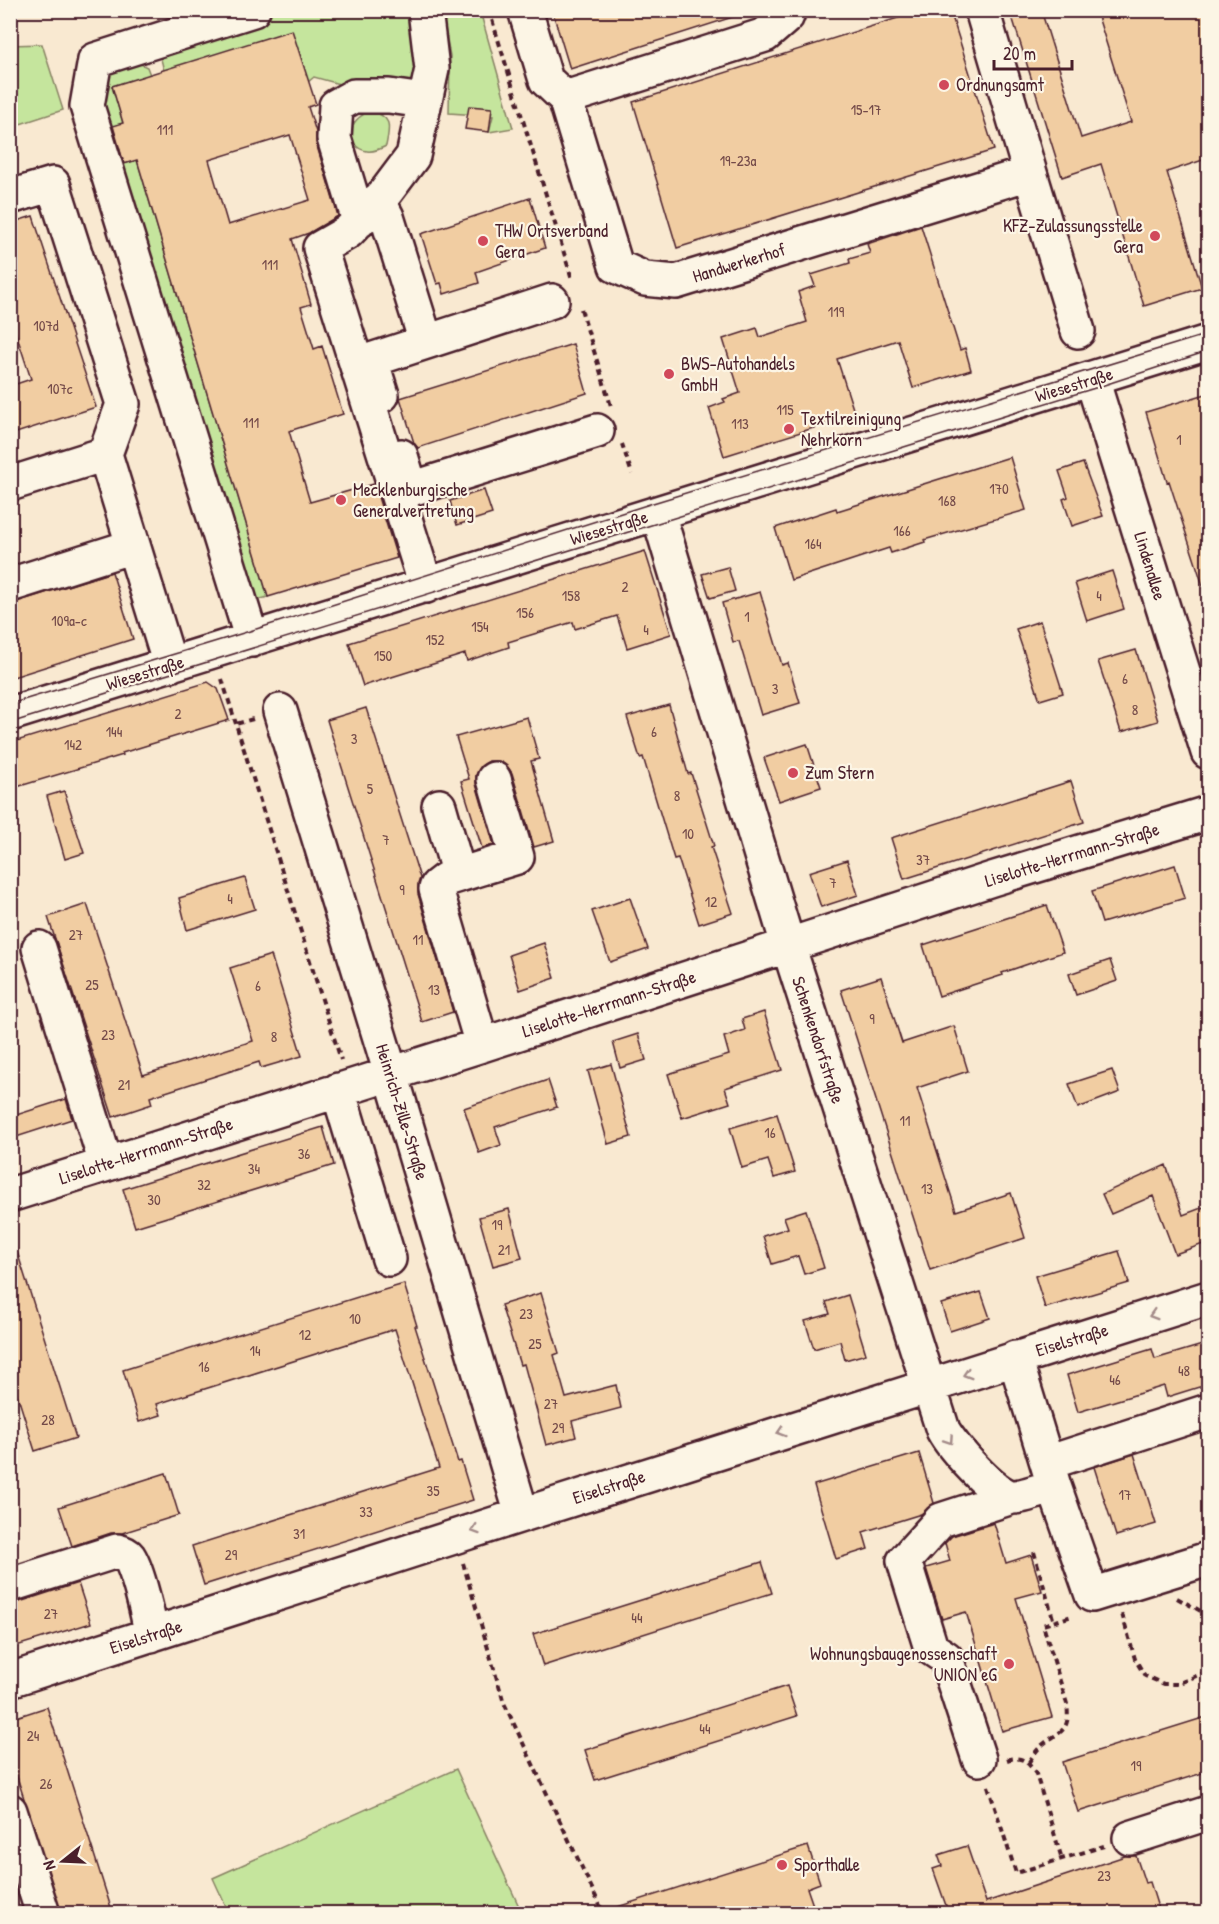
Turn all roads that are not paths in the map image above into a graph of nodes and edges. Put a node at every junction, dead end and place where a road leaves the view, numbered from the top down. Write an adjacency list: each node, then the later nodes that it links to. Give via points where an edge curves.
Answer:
1 (253, 10): 23 (street, via 95,60 87,106)
2 (425, 10): 7 (street, via 432,69)
3 (525, 10): 6 (street, Handwerkerhof, via 546,80)
4 (785, 10): 6 (street, via 787,16 765,35)
5 (982, 10): 8 (street)
6 (565, 98): 8 (street, Handwerkerhof, via 616,266 645,279 687,279)
7 (424, 101): 10 (street, via 413,156); 10 (street, via 354,96 336,105 334,138)
8 (1030, 173): 12 (street)
9 (10, 197): 17 (street, via 53,184 123,404)
10 (368, 211): 13 (street, via 387,217); 22 (street, via 348,232 320,248)
11 (568, 296): 13 (street)
12 (1078, 331)
13 (426, 342): 16 (street, via 371,360 411,489)
14 (1209, 342): 15 (street, Wiesestraße)
15 (1092, 379): 19 (street, Wiesestraße); 27 (street, Lindenallee)
16 (610, 426)
17 (105, 454): 18 (street); 20 (street)
18 (10, 483)
19 (658, 513): 22 (street, Wiesestraße); 32 (street, Schenkendorfstraße)
20 (133, 546): 21 (street); 24 (street)
21 (10, 585)
22 (426, 586): 23 (street, Wiesestraße)
23 (252, 640): 24 (street, Wiesestraße)
24 (170, 665): 26 (street, Wiesestraße)
25 (280, 711): 35 (street, Heinrich-Zille-Straße)
26 (10, 714)
27 (1209, 752)
28 (494, 779): 31 (street, via 517,856)
29 (439, 806): 31 (street)
30 (1209, 813): 32 (street, Liselotte-Herrmann-Straße)
31 (459, 875): 34 (street, via 440,883 437,895)
32 (788, 945): 34 (street, Liselotte-Herrmann-Straße); 42 (street, Schenkendorfstraße)
33 (39, 948): 37 (street)
34 (482, 1045): 35 (street, Liselotte-Herrmann-Straße)
35 (391, 1074): 36 (street, Liselotte-Herrmann-Straße); 46 (street, Heinrich-Zille-Straße)
36 (344, 1089): 37 (street, Liselotte-Herrmann-Straße); 39 (street)
37 (106, 1164): 38 (street, Liselotte-Herrmann-Straße)
38 (10, 1195)
39 (389, 1259)
40 (1209, 1298): 41 (street, Eiselstraße, one-way to 41)
41 (1015, 1358): 42 (street, Eiselstraße, one-way to 42); 44 (street)
42 (929, 1386): 45 (street, Schenkendorfstraße, one-way to 45, via 942,1430 950,1443 995,1490); 46 (street, Eiselstraße, one-way to 46)
43 (1209, 1411): 44 (street)
44 (1051, 1474): 45 (street); 47 (street, via 1092,1595)
45 (1012, 1497): 51 (street, via 941,1520 904,1562 931,1648 946,1658)
46 (522, 1515): 49 (street, Eiselstraße, one-way to 49)
47 (1209, 1559)
48 (10, 1585): 49 (street, via 124,1552 140,1586)
49 (151, 1635): 50 (street, Eiselstraße)
50 (10, 1680)
51 (991, 1761)
52 (10, 1811): 55 (street)
53 (1209, 1813): 54 (street)
54 (1130, 1838)
55 (43, 1914)

